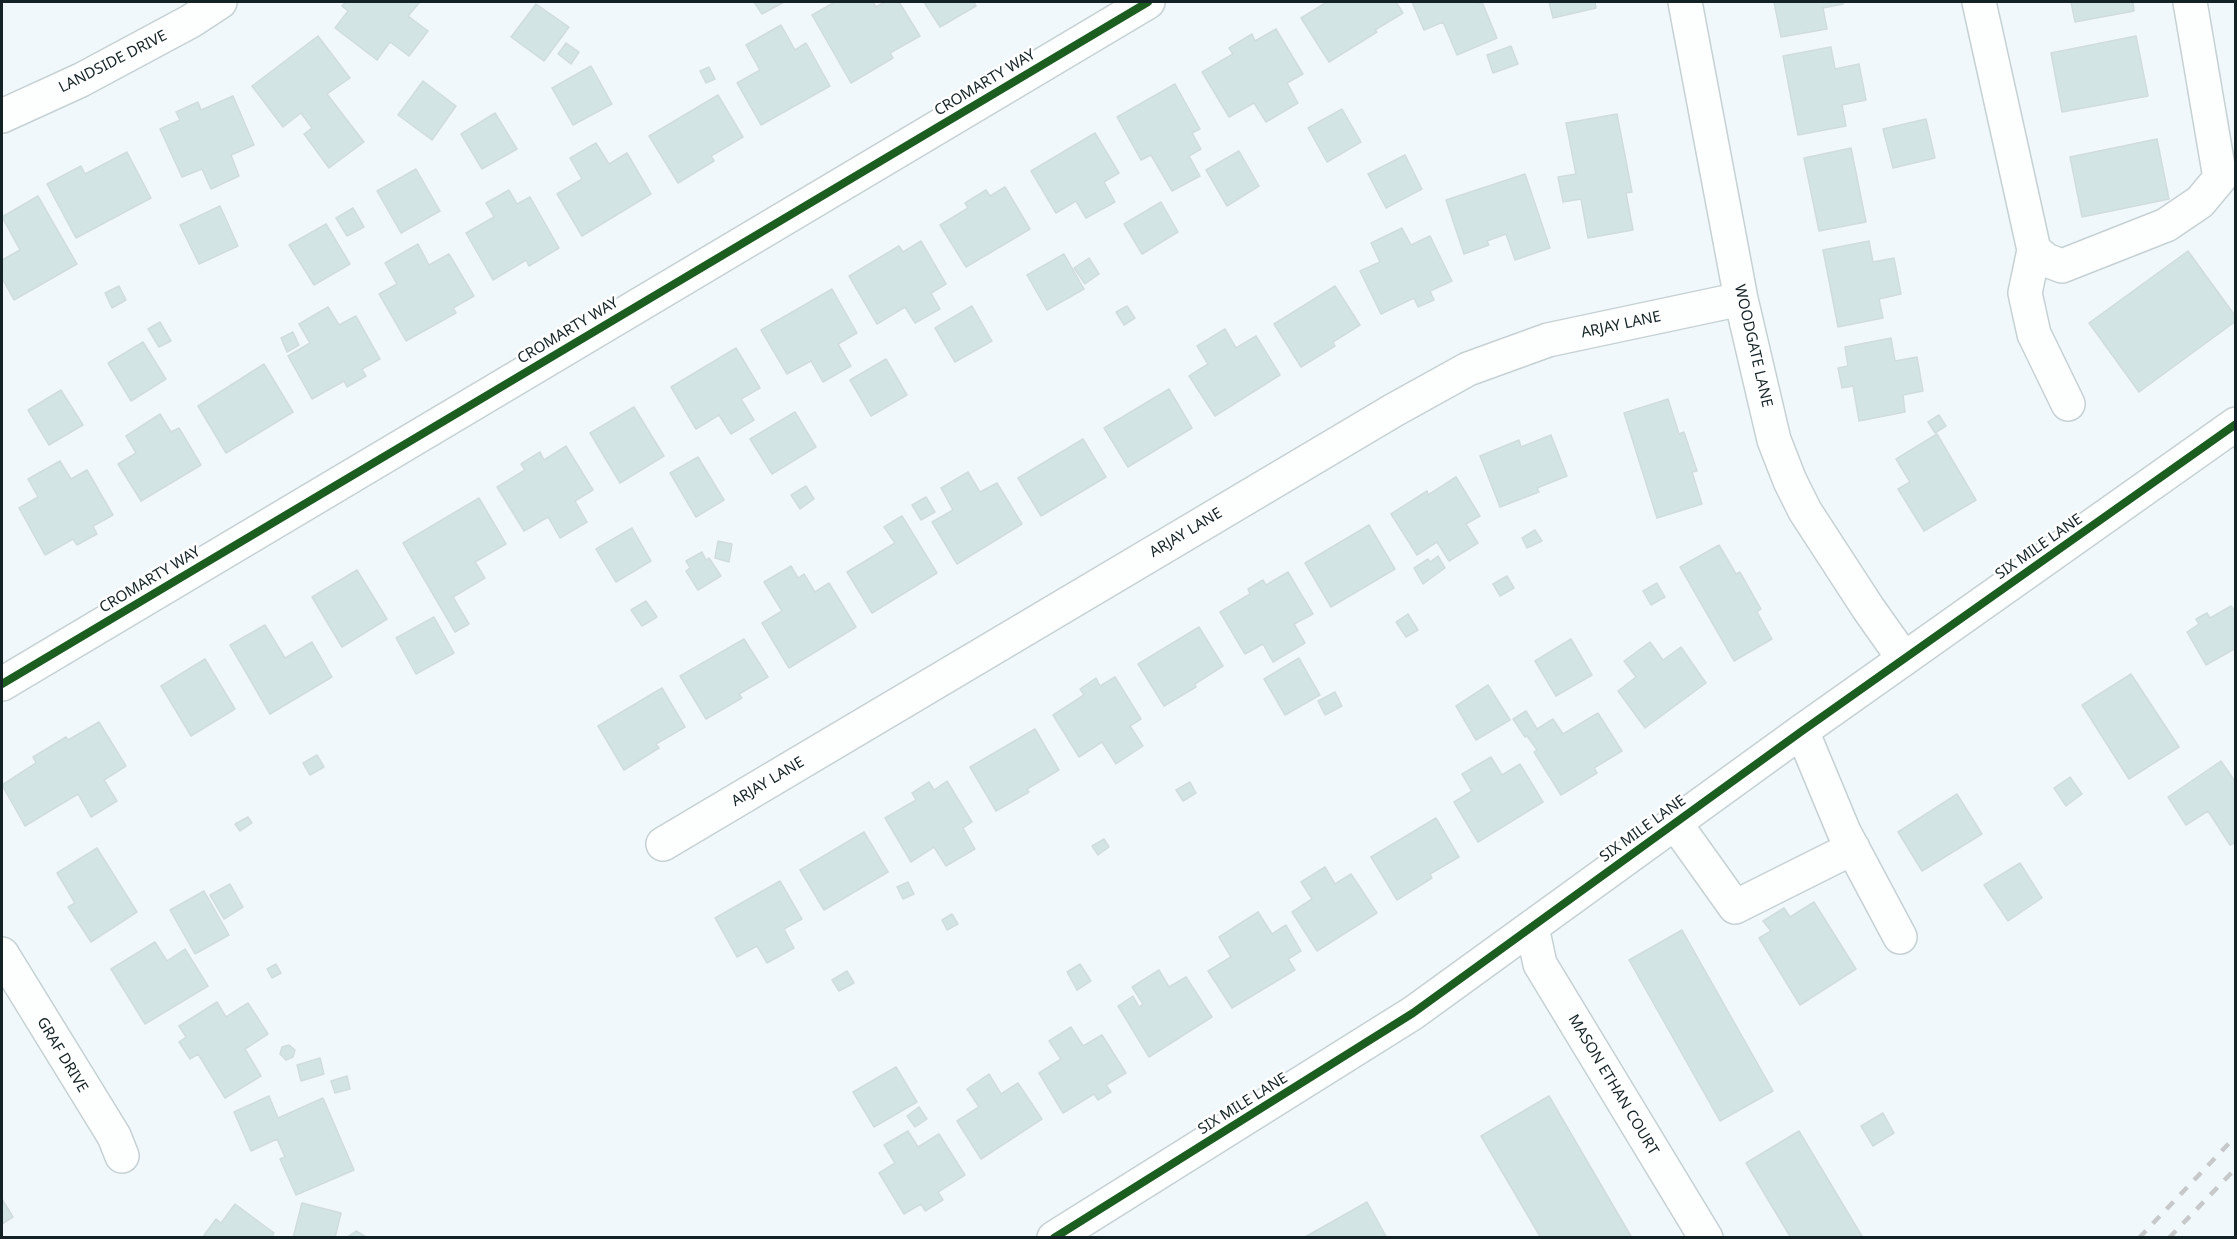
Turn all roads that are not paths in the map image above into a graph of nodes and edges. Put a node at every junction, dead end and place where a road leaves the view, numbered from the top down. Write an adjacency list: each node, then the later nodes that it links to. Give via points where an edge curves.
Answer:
1 (220, 2): 6 (street, LANDSIDE DRIVE, via 81,80)
2 (1148, 2): 12 (street, CROMARTY WAY)
3 (1685, 2): 8 (street, WOODGATE LANE)
4 (1979, 2): 7 (street)
5 (2190, 2): 7 (street, via 2220,178 2200,202 2166,225 2062,266)
6 (2, 116)
7 (2034, 250): 9 (street, via 2025,294 2034,334)
8 (1741, 299): 11 (street, WOODGATE LANE, via 1774,440 1790,481 1805,511); 15 (street, ARJAY LANE, via 1548,340 1468,369)
9 (2068, 404)
10 (2235, 424): 11 (street, SIX MILE LANE)
11 (1904, 659): 13 (street, SIX MILE LANE)
12 (2, 684)
13 (1802, 731): 14 (street, SIX MILE LANE); 16 (street)
14 (1675, 823): 16 (street, via 1735,908); 17 (street, SIX MILE LANE)
15 (663, 844)
16 (1852, 848): 18 (street)
17 (1532, 927): 21 (street, SIX MILE LANE, via 1413,1013); 22 (street, MASON ETHAN COURT, via 1540,964)
18 (1900, 937)
19 (2, 954): 20 (street, GRAF DRIVE, via 114,1136)
20 (122, 1156)
21 (1054, 1238)
22 (1706, 1238)

